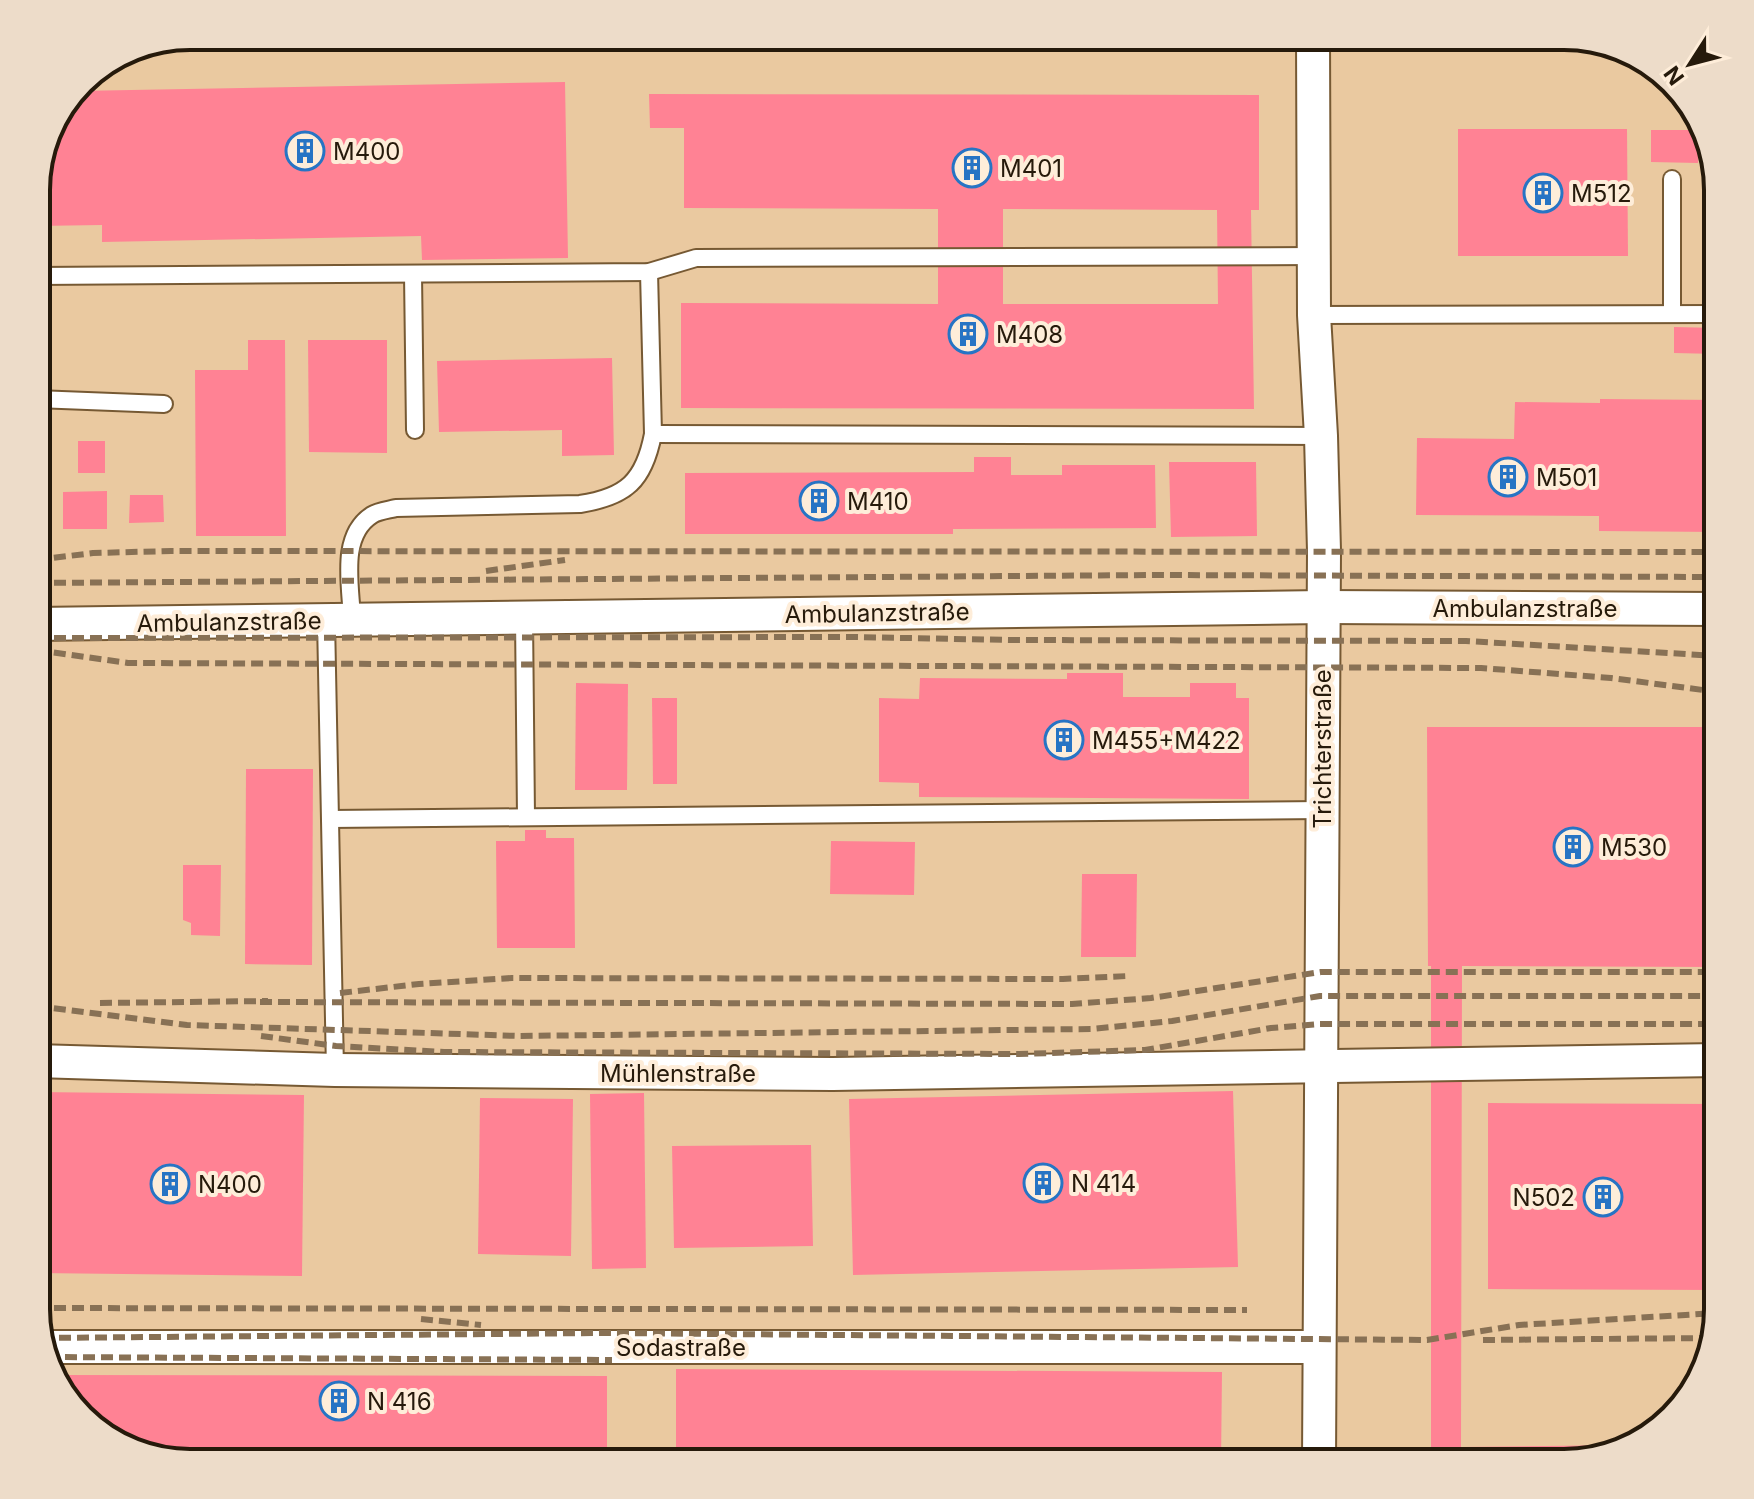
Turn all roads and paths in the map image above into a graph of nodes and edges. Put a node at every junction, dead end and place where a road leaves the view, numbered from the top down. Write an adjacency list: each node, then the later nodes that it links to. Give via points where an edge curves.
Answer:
1 (1313, 50): 3 (street, Trichterstraße)
2 (1672, 179): 7 (lane)
3 (1314, 256): 4 (lane, via 696,258); 9 (street, Trichterstraße)
4 (649, 272): 5 (lane); 13 (lane)
5 (413, 274): 6 (lane); 12 (lane)
6 (50, 276)
7 (1672, 314): 8 (lane); 9 (lane)
8 (1704, 314)
9 (1314, 315): 14 (street, Trichterstraße)
10 (50, 400): 11 (lane)
11 (164, 404)
12 (415, 430)
13 (653, 434): 14 (lane); 18 (lane, via 649,459 630,486 610,500 396,508 373,514 355,530)
14 (1321, 436): 15 (street, Trichterstraße)
15 (1323, 607): 16 (street, Ambulanzstraße); 17 (street, Ambulanzstraße); 20 (street, Trichterstraße)
16 (1704, 609)
17 (524, 618): 18 (street, Ambulanzstraße); 21 (lane)
18 (339, 620): 19 (street, Ambulanzstraße); 22 (lane)
19 (50, 624)
20 (1322, 810): 21 (lane); 25 (street, Trichterstraße)
21 (526, 817): 22 (lane)
22 (330, 819): 26 (lane)
23 (1704, 1060): 25 (street, Mühlenstraße)
24 (50, 1061): 26 (street, Mühlenstraße)
25 (1320, 1066): 26 (street, Mühlenstraße, via 833,1074); 28 (street, Trichterstraße)
26 (335, 1070)
27 (56, 1347): 28 (street, Sodastraße)
28 (1318, 1347): 29 (street, Trichterstraße)
29 (1319, 1449)

